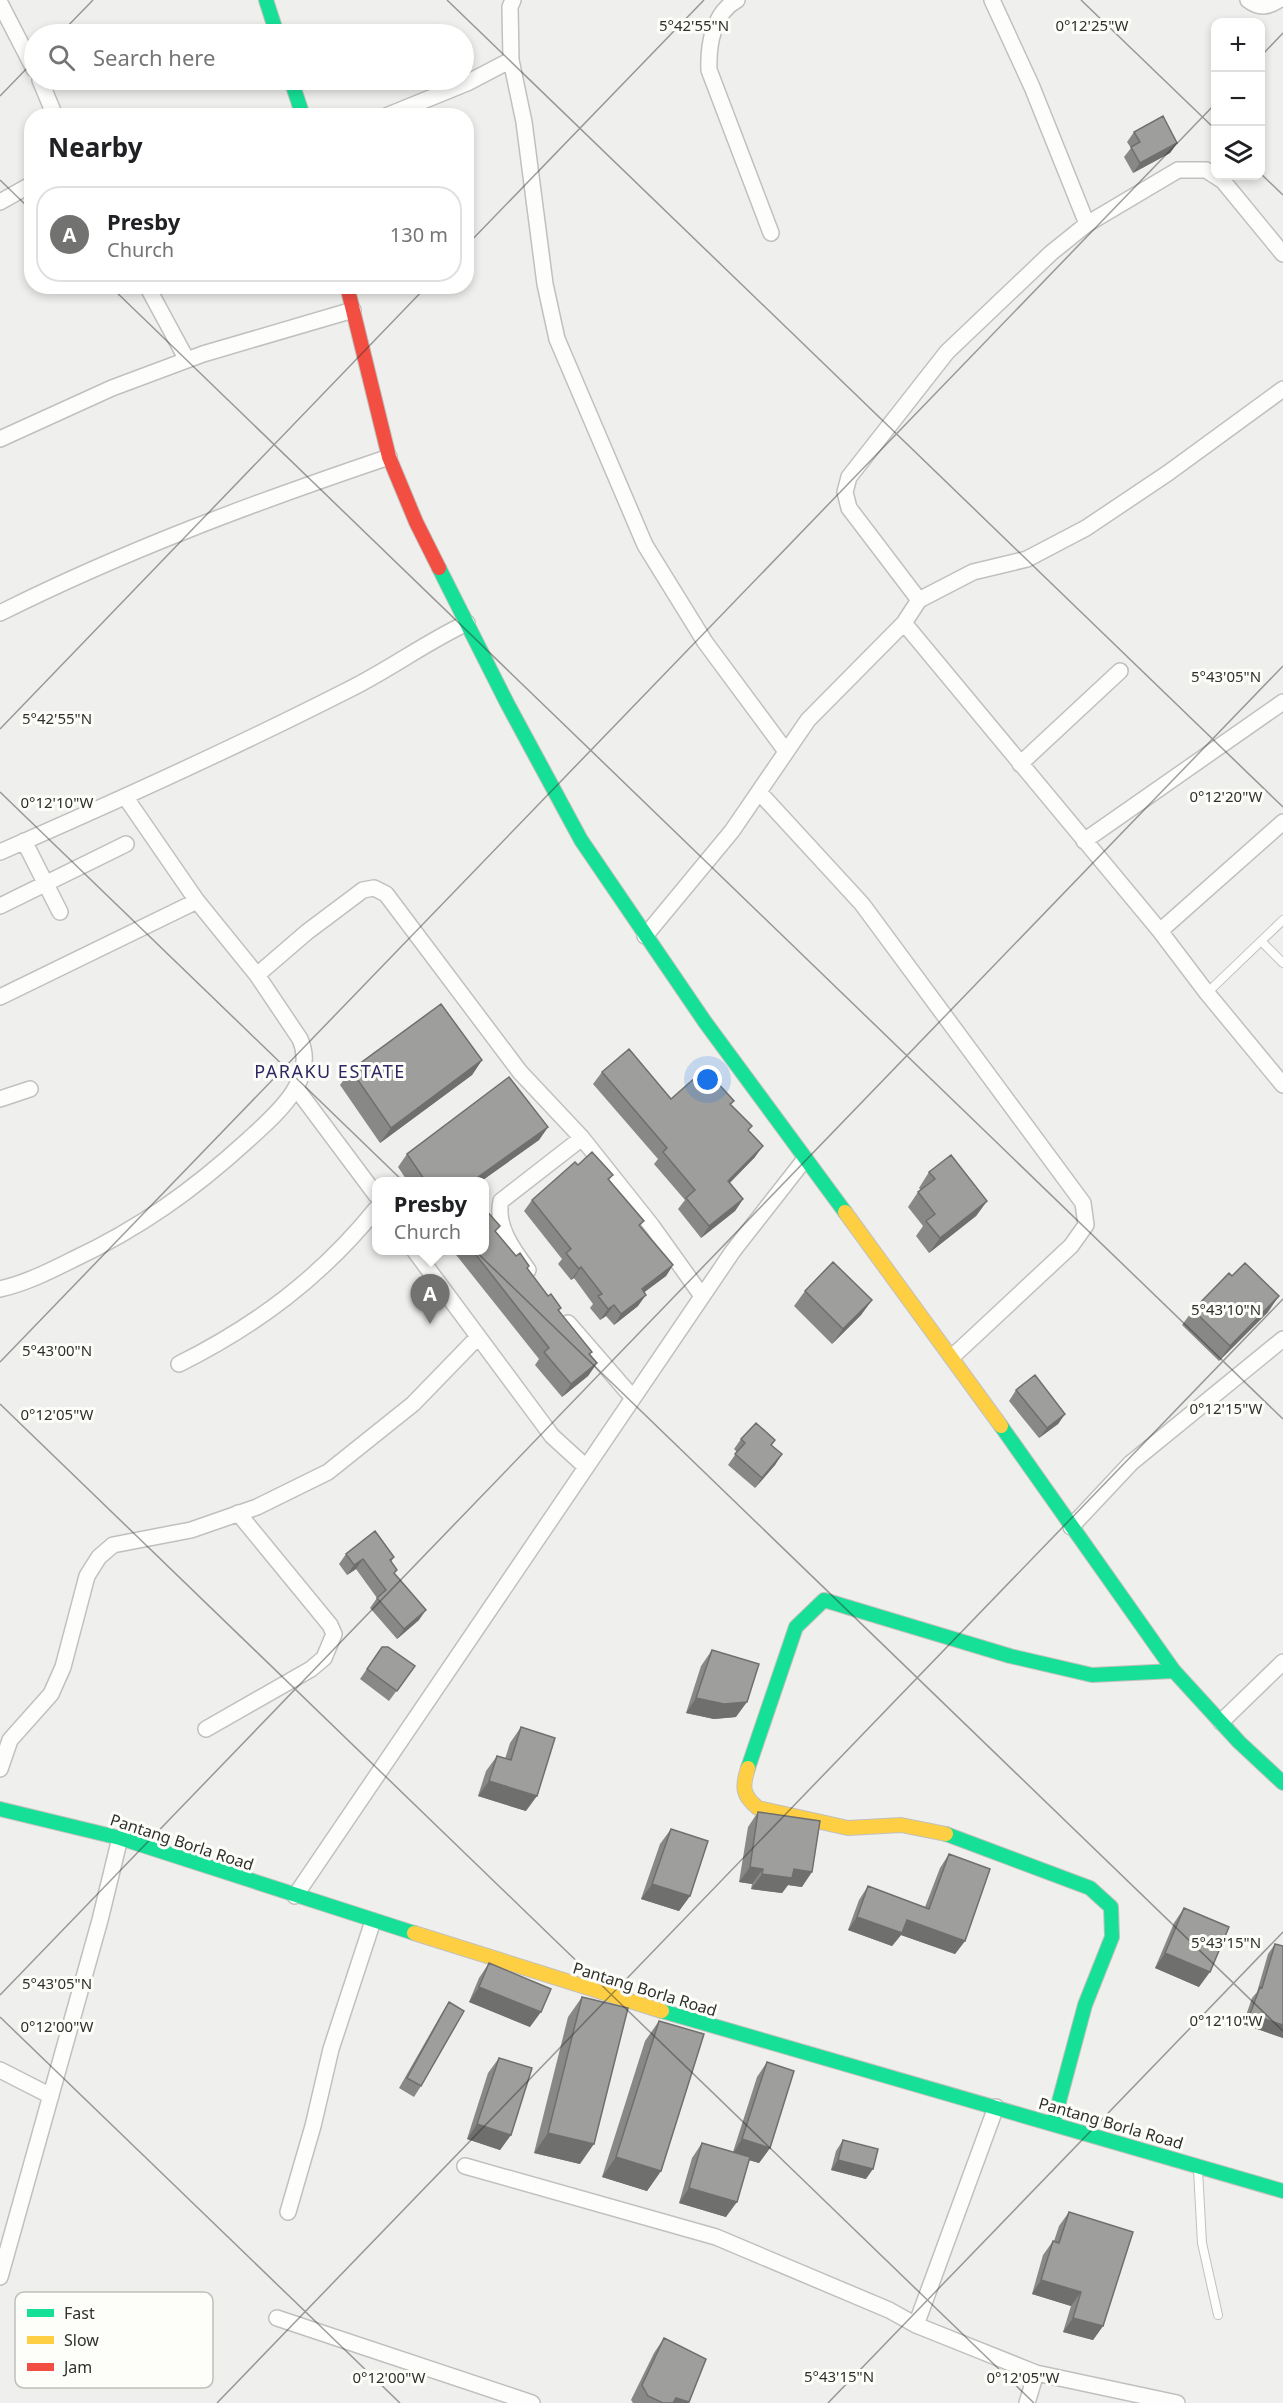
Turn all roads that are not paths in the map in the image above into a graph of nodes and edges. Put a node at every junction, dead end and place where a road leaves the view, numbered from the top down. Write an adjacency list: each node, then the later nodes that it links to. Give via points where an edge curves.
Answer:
1 (266, 0): 8 (street)
2 (513, 0): 10 (street)
3 (737, 0): 21 (street, via 727,5 716,25 708,50 709,70)
4 (992, 0): 20 (street)
5 (1248, 0): 6 (street, via 1259,7)
6 (1279, 0)
7 (0, 3): 9 (street)
8 (274, 24)
9 (24, 50)
10 (511, 60): 11 (street); 36 (street, via 557,339 645,545 705,642)
11 (474, 79)
12 (44, 90): 15 (street)
13 (294, 90): 16 (street)
14 (450, 90): 17 (street)
15 (52, 108)
16 (300, 108)
17 (406, 108)
18 (24, 188): 19 (street)
19 (0, 202)
20 (1087, 224): 22 (street, via 1178,170 1206,170 1223,182); 30 (street, via 947,352 849,477 845,492 849,508)
21 (771, 233)
22 (1283, 254)
23 (151, 294): 26 (street)
24 (349, 294): 25 (street)
25 (353, 310): 26 (street); 29 (street)
26 (187, 360): 28 (street, via 112,388)
27 (1283, 389): 30 (street, via 1086,528 1027,559 973,572)
28 (0, 439)
29 (389, 457): 31 (street, via 206,521 80,573); 32 (street, via 427,546)
30 (919, 600): 33 (street)
31 (0, 614)
32 (467, 623): 39 (street, via 434,638 394,667); 51 (street, via 581,840)
33 (904, 623): 36 (street, via 808,720); 37 (street)
34 (1120, 671): 37 (street)
35 (1283, 702): 41 (street)
36 (785, 750): 38 (street)
37 (1020, 764): 41 (street)
38 (759, 792): 51 (street, via 732,831); 72 (street, via 862,904 1083,1203 1086,1225 1071,1246)
39 (126, 798): 42 (street); 46 (street)
40 (1283, 822): 50 (street)
41 (1084, 841): 50 (street)
42 (24, 842): 44 (street); 45 (street)
43 (126, 844): 45 (street)
44 (0, 852)
45 (45, 883): 47 (street); 48 (street)
46 (197, 901): 54 (street); 56 (street)
47 (0, 906)
48 (60, 912)
49 (1283, 920): 52 (lane)
50 (1160, 931): 55 (street)
51 (645, 936): 62 (street)
52 (1261, 941): 53 (lane); 55 (lane)
53 (1283, 963)
54 (257, 975): 58 (street, via 305,1049); 61 (street, via 363,890 374,888 386,894 520,1072)
55 (1207, 993): 57 (street)
56 (0, 997)
57 (1283, 1085)
58 (296, 1088): 63 (street); 67 (street, via 277,1113 212,1173 158,1214 94,1250 24,1283)
59 (30, 1089): 60 (street)
60 (0, 1099)
61 (582, 1138): 66 (street, via 501,1201 501,1227); 68 (street)
62 (805, 1159): 68 (street); 72 (street)
63 (372, 1190)
64 (372, 1214): 73 (street, via 297,1292 226,1340)
65 (417, 1255): 70 (street)
66 (538, 1284)
67 (0, 1289)
68 (702, 1296): 74 (street)
69 (557, 1310): 74 (street)
70 (477, 1338): 75 (street, via 552,1436); 76 (street, via 412,1404 328,1472 280,1498)
71 (1283, 1339): 77 (street, via 1131,1463)
72 (952, 1358): 77 (street)
73 (179, 1364)
74 (633, 1398): 75 (street)
75 (586, 1467): 87 (street)
76 (238, 1513): 81 (street, via 334,1634 324,1658 311,1669); 82 (street, via 191,1530 113,1545 99,1557 87,1576 63,1667 51,1694)
77 (1071, 1527): 79 (street)
78 (1283, 1662): 80 (street)
79 (1173, 1671): 80 (street); 92 (street, via 1092,1675 1010,1656 824,1600 795,1627 742,1786 747,1799 758,1808 778,1813 848,1828 901,1825 940,1832 1090,1888 1111,1907 1112,1937 1085,2005)
80 (1221, 1722): 84 (street)
81 (206, 1729)
82 (5, 1736): 83 (street)
83 (0, 1769)
84 (1283, 1783)
85 (0, 1809): 86 (street, Pantang Borla Road)
86 (120, 1838): 87 (street, Pantang Borla Road); 90 (street)
87 (295, 1896): 88 (street, Pantang Borla Road)
88 (373, 1921): 91 (street, Pantang Borla Road, via 782,2049); 96 (street, via 331,2049)
89 (0, 2070): 90 (street)
90 (51, 2096): 97 (street)
91 (996, 2107): 92 (street, Pantang Borla Road); 100 (street)
92 (1053, 2124): 93 (street, Pantang Borla Road)
93 (1198, 2165): 95 (street, Pantang Borla Road); 98 (lane, via 1202,2243)
94 (465, 2166): 100 (street, via 716,2237)
95 (1283, 2191)
96 (288, 2212)
97 (0, 2277)
98 (1218, 2315)
99 (277, 2318): 102 (street)
100 (916, 2325): 101 (street)
101 (1036, 2373): 103 (street); 104 (street)
102 (532, 2403)
103 (1027, 2403)
104 (1177, 2403)

